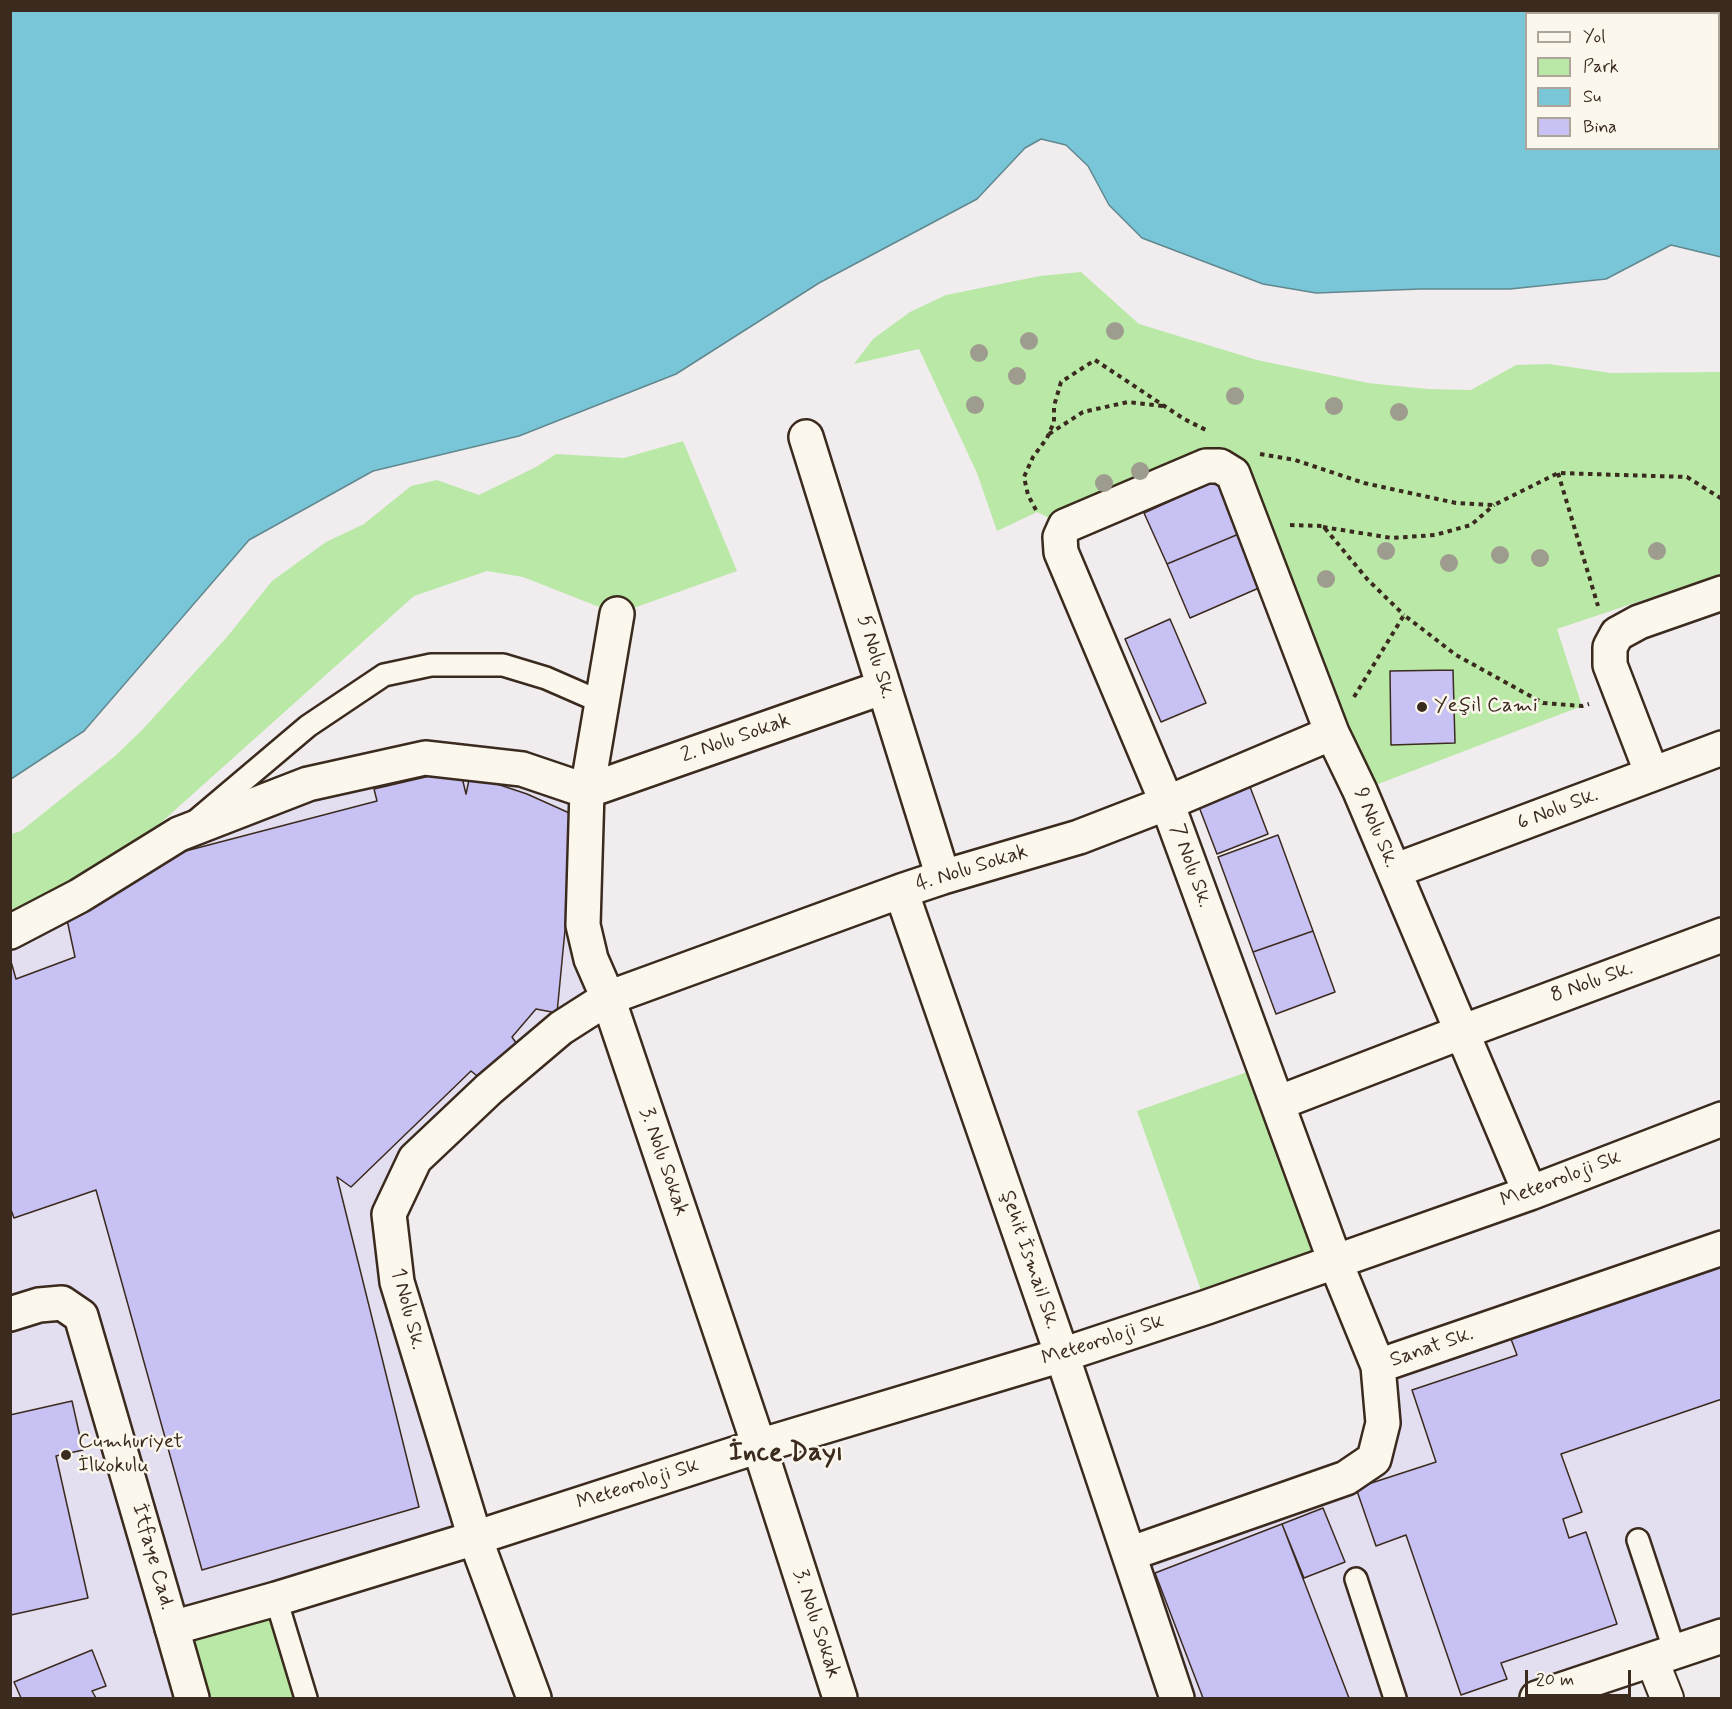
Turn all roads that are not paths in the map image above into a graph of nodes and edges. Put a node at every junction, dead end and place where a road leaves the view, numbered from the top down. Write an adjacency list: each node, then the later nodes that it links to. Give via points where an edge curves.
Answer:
1 (806, 437): 5 (street, 5 Nolu Sk.)
2 (1065, 526): 7 (street, 9 Nolu Sk., via 1206,466 1220,466 1233,474); 11 (street, 7 Nolu Sk., via 1060,537 1061,552)
3 (1722, 593): 9 (street, via 1639,622 1617,634 1610,647 1610,665)
4 (617, 614): 6 (street, 3. Nolu Sokak)
5 (884, 687): 10 (street, 2. Nolu Sokak); 14 (street, 5 Nolu Sk.)
6 (602, 702): 10 (street, 3. Nolu Sokak); 12 (lane, via 503,665 431,665 384,675 308,726)
7 (1332, 733): 11 (street, 4. Nolu Sokak); 13 (street, 9 Nolu Sk.)
8 (1722, 748): 9 (street, 6 Nolu Sk.)
9 (1652, 774): 13 (street, 6 Nolu Sk.)
10 (587, 791): 12 (street, via 522,769 425,758 308,784); 18 (street, 3. Nolu Sokak, via 583,925 591,959)
11 (1167, 803): 14 (street, 4. Nolu Sokak, via 1079,837); 20 (street, 7 Nolu Sk.)
12 (179, 834): 16 (street, via 79,896)
13 (1394, 871): 19 (street, 9 Nolu Sk.)
14 (943, 877): 15 (street, 4. Nolu Sokak)
15 (901, 891): 18 (street, 4. Nolu Sokak); 26 (street, Şehit İsmail Sk.)
16 (10, 932)
17 (1722, 935): 19 (street, 8 Nolu Sk.)
18 (608, 998): 28 (street, 3. Nolu Sokak); 29 (street, 1 Nolu Sk., via 552,1036 415,1159 389,1214 397,1282)
19 (1462, 1032): 20 (street, 8 Nolu Sk.); 22 (street, 9 Nolu Sk.)
20 (1278, 1103): 24 (street, 7 Nolu Sk.)
21 (1721, 1121): 22 (street, Meteoroloji Sk)
22 (1530, 1193): 24 (street, Meteoroloji Sk)
23 (1722, 1248): 27 (street, Sanat Sk.)
24 (1335, 1261): 26 (street, Meteoroloji Sk); 27 (street, 7 Nolu Sk.)
25 (10, 1314): 34 (street, İtfaye Cad., via 62,1303 81,1316)
26 (1062, 1355): 28 (street, Meteoroloji Sk); 31 (street, Şehit İsmail Sk.)
27 (1378, 1366): 31 (street, Sanat Sk., via 1383,1423 1374,1459 1346,1478)
28 (759, 1446): 29 (street, Meteoroloji Sk); 40 (street, 3. Nolu Sokak)
29 (475, 1538): 33 (street, Meteoroloji Sk); 39 (street, 1 Nolu Sk.)
30 (1638, 1540): 36 (lane)
31 (1129, 1554): 41 (street, Şehit İsmail Sk.)
32 (1356, 1579): 42 (lane)
33 (276, 1599): 34 (street, Meteoroloji Sk); 38 (lane)
34 (172, 1628): 37 (street, İtfaye Cad.)
35 (1722, 1636): 36 (street)
36 (1663, 1656): 43 (street); 44 (street)
37 (192, 1698)
38 (306, 1698)
39 (534, 1698)
40 (840, 1698)
41 (1177, 1698)
42 (1395, 1698)
43 (1537, 1698)
44 (1666, 1698)

